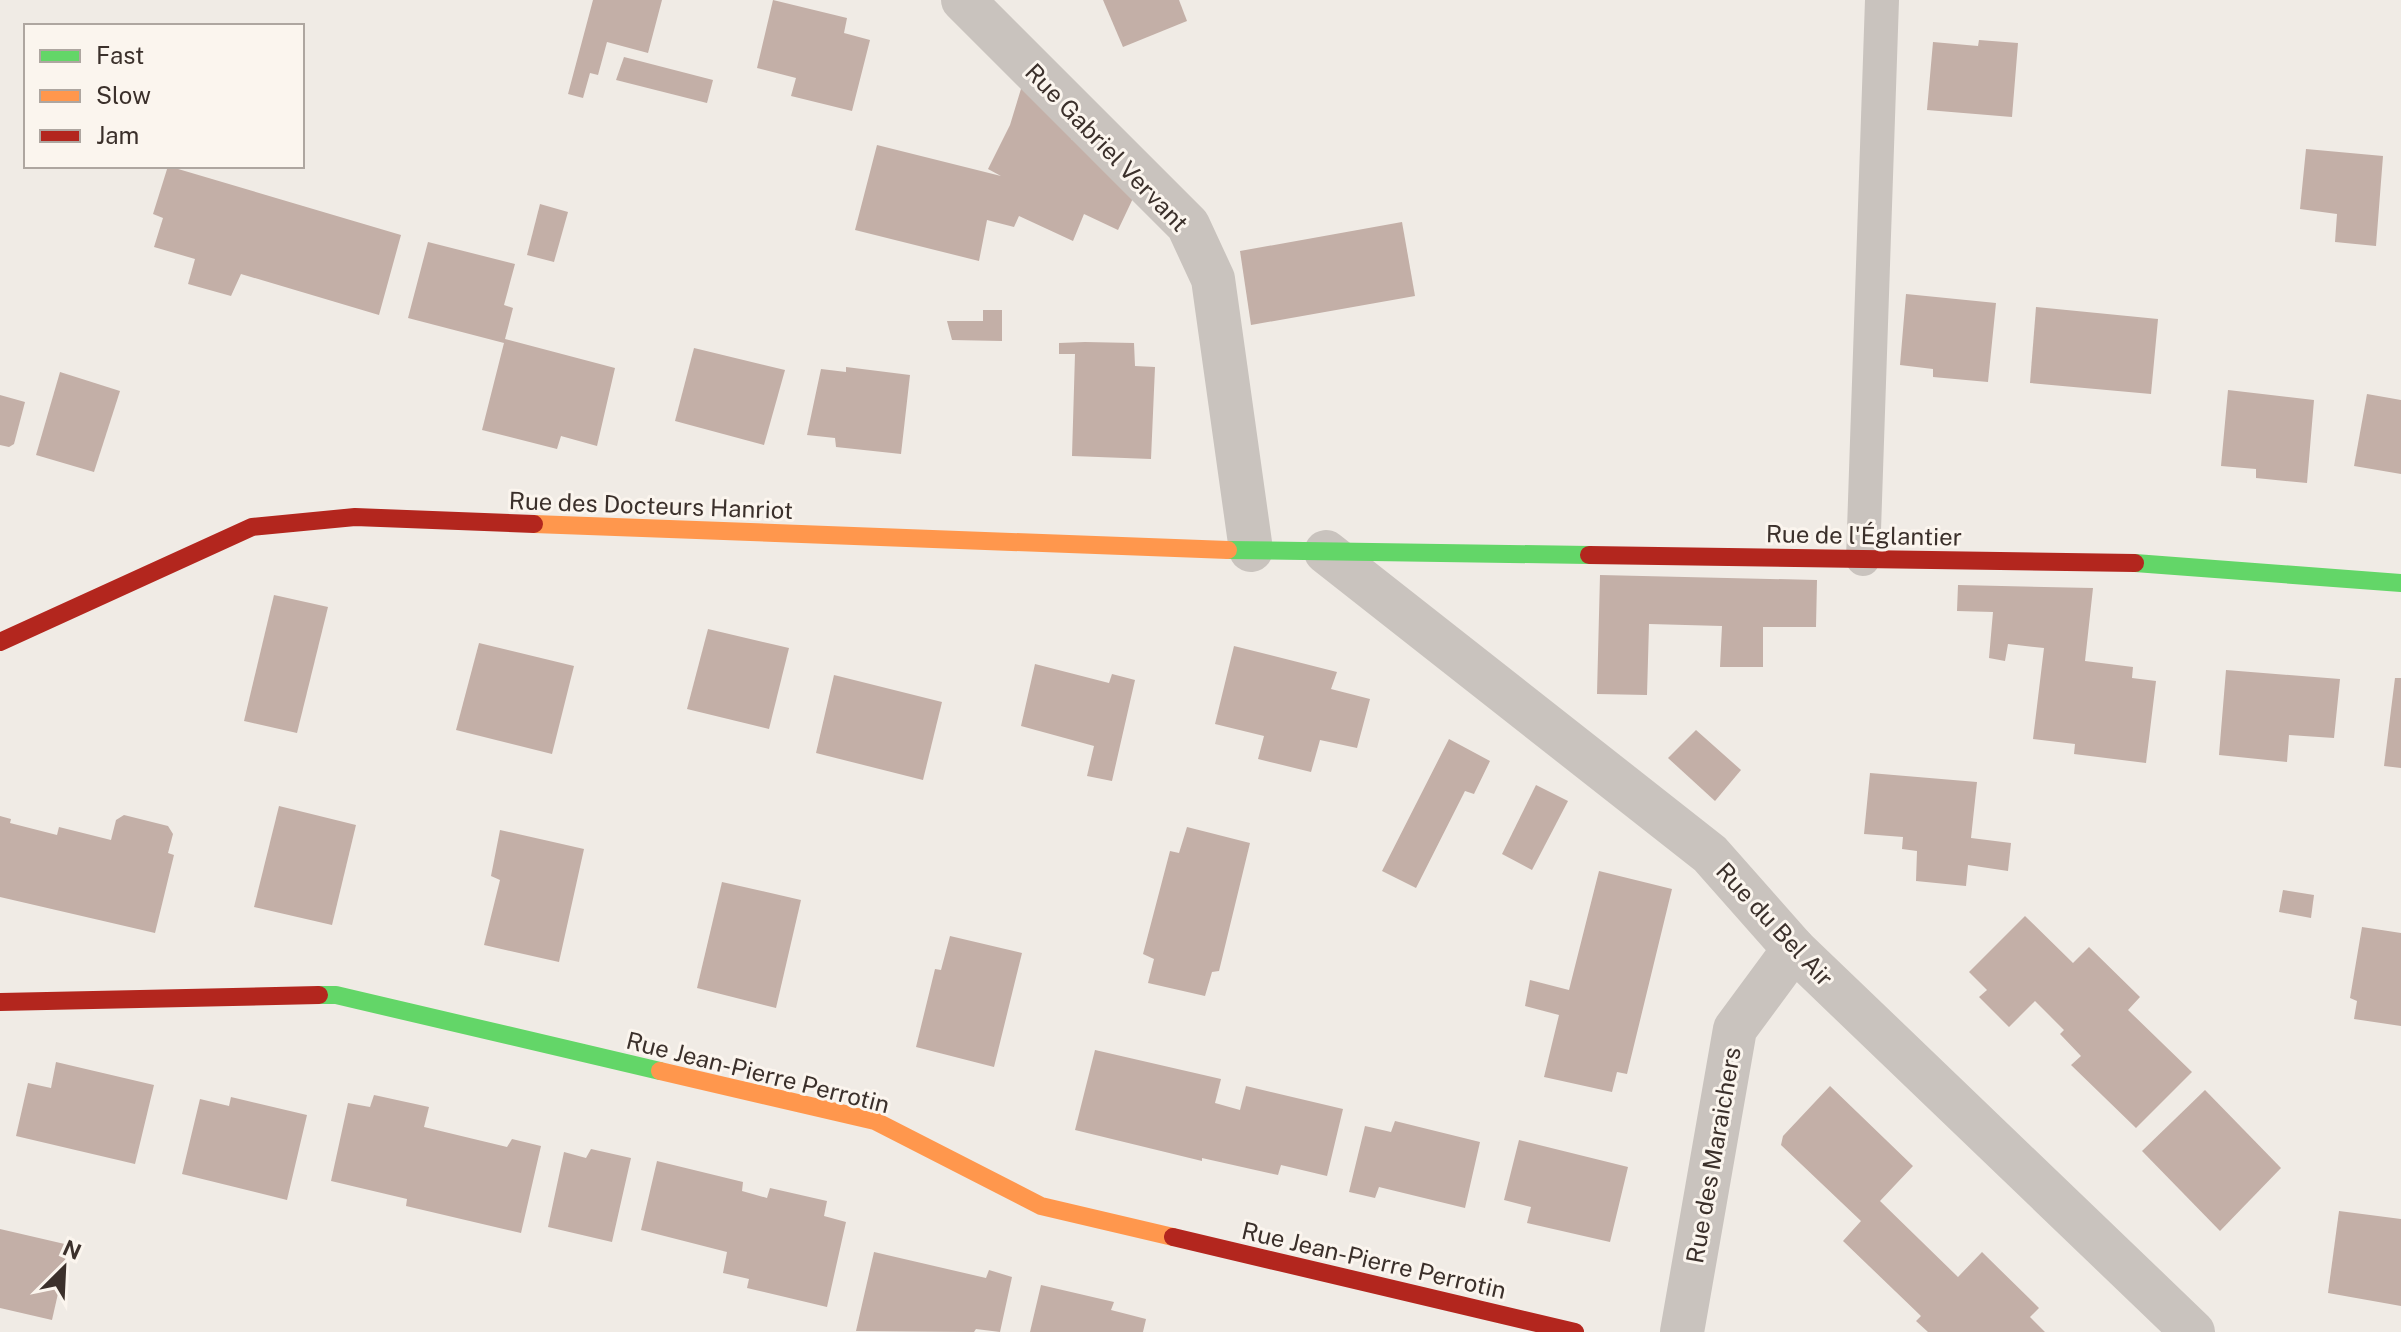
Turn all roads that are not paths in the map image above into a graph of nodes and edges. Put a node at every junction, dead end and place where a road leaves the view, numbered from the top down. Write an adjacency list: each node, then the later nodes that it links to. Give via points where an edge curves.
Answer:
1 (963, 0): 3 (street, Rue Gabriel Vervant, via 1188,225 1213,279)
2 (1882, 0): 5 (lane)
3 (1251, 550): 4 (street, Rue des Docteurs Hanriot); 7 (street, Rue des Docteurs Hanriot, via 355,517 252,527)
4 (1326, 552): 5 (street, Rue de l'Églantier); 8 (street, Rue du Bel Air, via 1710,854)
5 (1863, 559): 6 (street, Rue de l'Églantier, via 2117,562)
6 (2401, 583)
7 (0, 642)
8 (1794, 949): 11 (street, Rue des Maraichers, via 1735,1029); 12 (street, Rue du Bel Air)
9 (0, 1002): 10 (street, Rue Jean-Pierre Perrotin, via 336,995 875,1121 1041,1206)
10 (1575, 1332)
11 (1682, 1332)
12 (2193, 1332)

